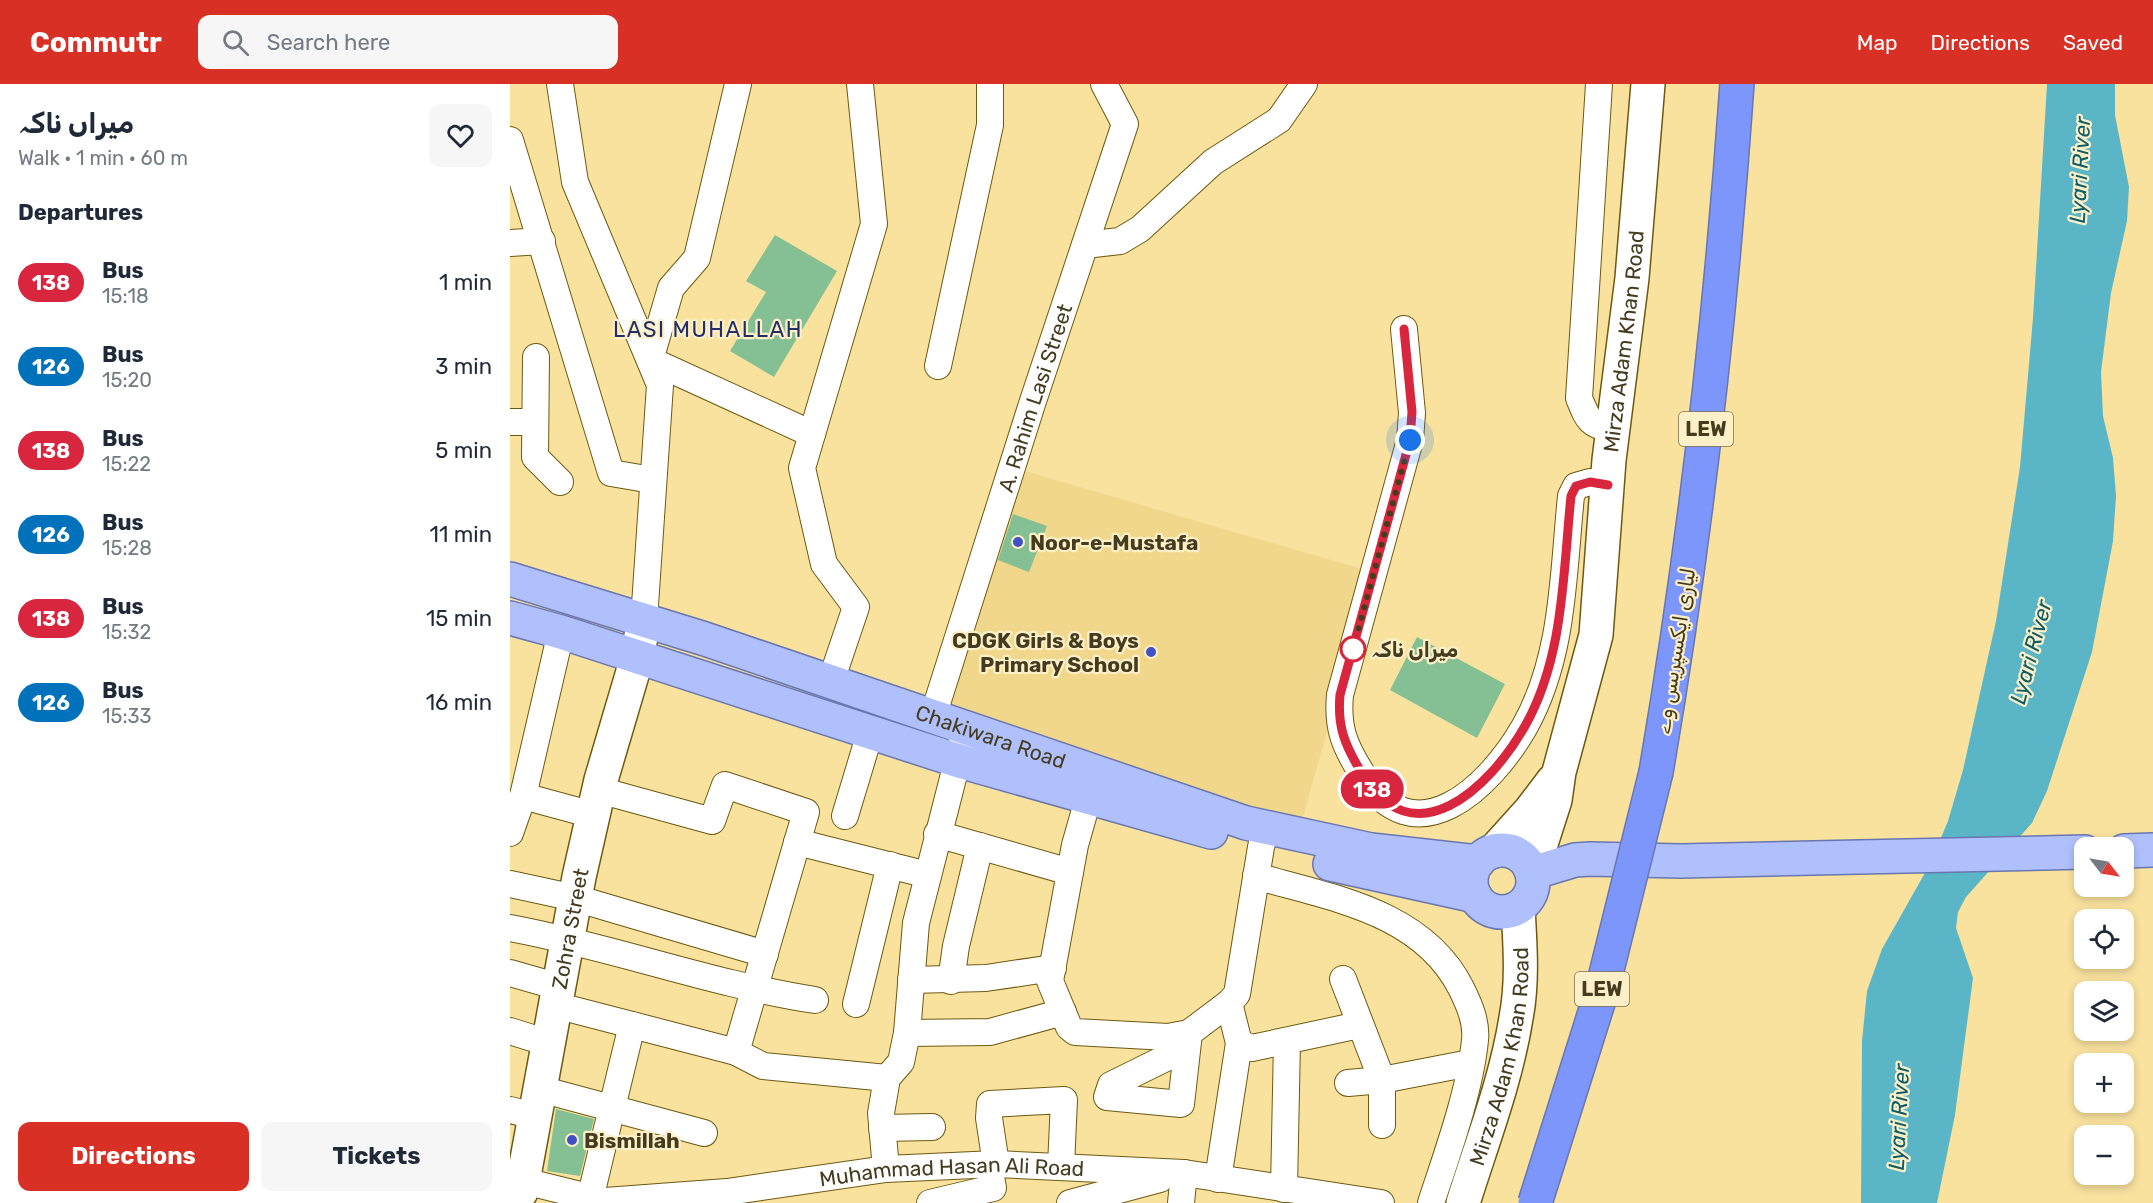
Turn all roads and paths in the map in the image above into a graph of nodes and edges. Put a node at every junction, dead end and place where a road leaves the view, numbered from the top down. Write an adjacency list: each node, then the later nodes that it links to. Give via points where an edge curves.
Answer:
1 (560, 84): 16 (street, via 575,183)
2 (738, 84): 16 (street, via 697,258 671,288)
3 (860, 84): 21 (street, via 874,224)
4 (990, 84): 17 (street, via 990,125)
5 (1104, 84): 13 (street, A. Rahim Lasi Street, via 1125,124)
6 (1304, 84): 13 (street, via 1279,120 1214,162 1140,229 1120,241)
7 (1599, 84): 20 (street, via 1579,399 1586,417 1595,426)
8 (1648, 84): 20 (main road, Mirza Adam Khan Road, via 1632,278)
9 (1737, 84): 102 (highway, لیاری ایکسپریس وے / LEW, bridge, via 1702,468 1656,772 1602,990)
10 (510, 140): 11 (street)
11 (542, 241): 12 (street); 22 (street, via 611,473)
12 (510, 243)
13 (1085, 245): 31 (street, A. Rahim Lasi Street)
14 (1404, 329): 24 (street, via 1412,412 1410,440 1340,695 1338,720 1365,780 1394,810 1425,814 1459,800 1487,776 1523,729 1541,694 1556,643 1571,496 1576,486 1590,482)
15 (536, 357): 19 (street)
16 (650, 360): 21 (street); 22 (street, via 660,385)
17 (938, 366)
18 (510, 422): 19 (street)
19 (535, 422): 23 (street, via 536,457)
20 (1613, 430): 24 (main road, Mirza Adam Khan Road)
21 (812, 434): 30 (street, via 802,468 824,564 856,608)
22 (652, 480): 27 (street)
23 (560, 482)
24 (1608, 485): 35 (main road, Mirza Adam Khan Road, via 1596,635)
25 (510, 579): 27 (main road, Chakiwara Road)
26 (510, 618): 28 (main road, Chakiwara Road)
27 (644, 620): 29 (main road, Zohra Street); 30 (main road, Chakiwara Road)
28 (561, 632): 29 (main road, Chakiwara Road); 38 (street)
29 (637, 658): 33 (main road, Chakiwara Road); 37 (main road, Zohra Street)
30 (831, 681): 31 (main road, Chakiwara Road)
31 (933, 716): 32 (main road, Chakiwara Road)
32 (967, 728): 34 (street); 36 (main road, Chakiwara Road)
33 (870, 734): 34 (main road, Chakiwara Road); 39 (street)
34 (956, 760): 36 (main road, Chakiwara Road); 40 (street)
35 (1559, 772): 47 (main road, Mirza Adam Khan Road, via 1531,810); 49 (main road, Mirza Adam Khan Road, via 1555,800)
36 (1092, 786): 43 (main road, Chakiwara Road); 50 (street)
37 (596, 802): 38 (street); 41 (street, via 712,821 725,785 806,812); 54 (main road, Zohra Street)
38 (515, 812)
39 (845, 816)
40 (937, 834): 42 (street); 51 (street)
41 (797, 842): 48 (street); 58 (street)
42 (980, 846): 50 (street); 63 (street)
43 (1261, 850): 47 (main road, Chakiwara Road); 53 (main road, Chakiwara Road); 68 (street, via 1237,994); 78 (street, via 1368,910 1394,920 1440,955 1454,974 1474,1020)
44 (2153, 850): 45 (main road)
45 (2134, 851)
46 (2074, 852): 49 (main road, via 1583,860)
47 (1486, 856): 49 (main road, via 1512,852 1521,856); 53 (main road, via 1471,878)
48 (890, 865): 51 (street); 67 (street)
49 (1531, 870): 55 (main road, via 1531,892)
50 (1070, 872): 59 (street)
51 (928, 875): 61 (street, via 916,923)
52 (510, 884): 54 (street)
53 (1475, 896): 55 (main road, via 1499,912)
54 (575, 898): 57 (main road, Zohra Street); 58 (street)
55 (1518, 908): 101 (main road, Mirza Adam Khan Road, via 1517,1016 1507,1062)
56 (510, 928): 57 (street)
57 (568, 939): 64 (street); 65 (main road, Zohra Street)
58 (765, 954): 64 (street)
59 (1053, 968): 63 (street); 69 (street, via 1050,981)
60 (510, 973): 65 (street)
61 (910, 980): 63 (street); 73 (street)
62 (1342, 980): 71 (street)
63 (951, 981)
64 (754, 990): 66 (street); 77 (street)
65 (557, 996): 70 (street); 75 (main road, Zohra Street)
66 (815, 1000)
67 (856, 1004)
68 (1229, 1004): 69 (street, via 1188,1040 1075,1032); 76 (street)
69 (1063, 1012): 73 (street, via 990,1032)
70 (632, 1025): 77 (street); 83 (street)
71 (1359, 1025): 74 (street); 80 (street)
72 (510, 1031): 75 (street)
73 (907, 1033): 79 (street, via 901,1062)
74 (1287, 1041): 76 (street, via 1252,1048); 94 (street)
75 (548, 1043): 82 (main road, Zohra Street)
76 (1239, 1043): 92 (street)
77 (736, 1052): 79 (street, via 764,1066)
78 (1470, 1063): 80 (street); 100 (street)
79 (887, 1078): 86 (street)
80 (1382, 1080): 81 (street); 84 (street)
81 (1348, 1083)
82 (528, 1105): 83 (street); 93 (main road, Zohra Street)
83 (610, 1107): 87 (street); 95 (street)
84 (1382, 1125)
85 (932, 1127): 86 (street)
86 (882, 1128): 90 (street)
87 (704, 1132)
88 (992, 1165): 89 (street, Muhammad Hasan Ali Road); 89 (street, via 990,1104 1065,1101); 90 (street, Muhammad Hasan Ali Road); 96 (street, via 993,1188)
89 (1061, 1166): 91 (street, Muhammad Hasan Ali Road)
90 (886, 1169): 95 (street, Muhammad Hasan Ali Road, via 728,1192)
91 (1184, 1173): 92 (street, Muhammad Hasan Ali Road); 97 (street); 98 (street)
92 (1218, 1179): 94 (street, Muhammad Hasan Ali Road)
93 (518, 1185): 95 (street, Muhammad Hasan Ali Road)
94 (1284, 1189): 99 (street, Muhammad Hasan Ali Road)
95 (600, 1201)
96 (930, 1203)
97 (1070, 1203)
98 (1181, 1203)
99 (1382, 1203)
100 (1431, 1203)
101 (1463, 1203)
102 (1535, 1203)

